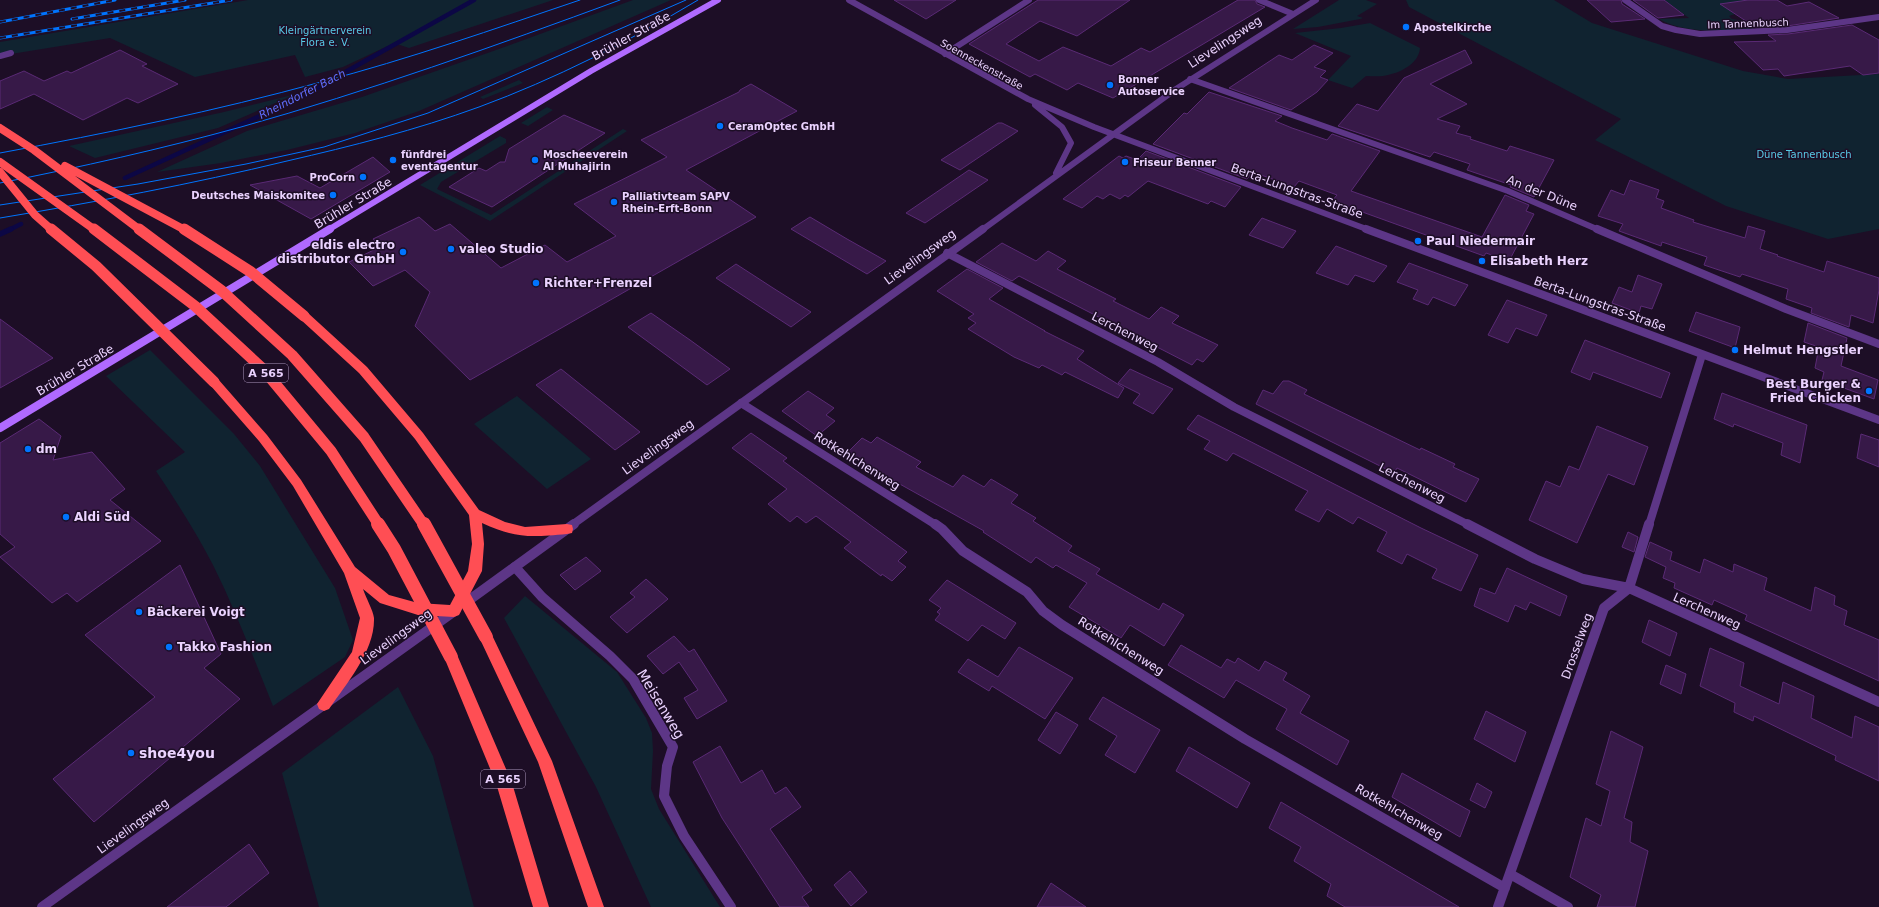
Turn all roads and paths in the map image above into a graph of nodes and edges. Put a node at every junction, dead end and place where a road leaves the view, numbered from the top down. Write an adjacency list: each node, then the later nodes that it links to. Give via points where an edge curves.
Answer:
1 (718, 0): 25 (main road, Brühler Straße, via 591,71)
2 (848, 0): 10 (street, Soenneckenstraße)
3 (1029, 0): 10 (street)
4 (1259, 0): 7 (street)
5 (1316, 0): 7 (street, Lievelingsweg)
6 (1625, 0): 8 (street, Im Tannenbusch, via 1654,22 1698,34 1781,32 1830,27)
7 (1293, 14): 12 (street, Lievelingsweg)
8 (1879, 17)
9 (11, 53): 11 (street)
10 (946, 54): 13 (street, Soenneckenstraße)
11 (0, 56)
12 (1190, 79): 15 (street, Lievelingsweg); 21 (street, An der Düne, via 1508,191 1786,309)
13 (1028, 100): 15 (street, Soenneckenstraße); 19 (street, via 1062,128 1071,143)
14 (0, 128): 16 (highway, A 565, bridge)
15 (1111, 134): 19 (street, Lievelingsweg); 22 (street, Berta-Lungstras-Straße)
16 (34, 150): 26 (highway, bridge, via 183,228 245,268 304,316 363,370 419,436); 38 (highway, A 565, bridge, via 222,291 292,355 364,437 428,531 486,638 545,761)
17 (0, 162): 37 (highway, A 565, bridge, via 125,251 195,306 263,370 331,451 394,549 451,657 504,783)
18 (0, 172): 29 (highway, bridge, via 35,215 96,266 214,382 263,438 297,484)
19 (1055, 176): 20 (street, Lievelingsweg)
20 (947, 253): 23 (street, Lievelingsweg); 30 (street, Lerchenweg, via 1158,362 1234,407 1535,559 1583,579)
21 (1879, 344)
22 (1702, 354): 24 (street, Berta-Lungstras-Straße); 30 (street)
23 (741, 403): 27 (street, Lievelingsweg); 35 (street, Rotkehlchenweg, via 942,529 963,551 1027,592 1043,611 1062,625 1245,740)
24 (1879, 420)
25 (0, 428)
26 (474, 514): 27 (highway, via 503,527 526,532); 31 (highway, via 478,544 475,571)
27 (567, 529): 28 (street, Lievelingsweg)
28 (515, 567): 31 (street, Lievelingsweg); 39 (street, Meisenweg, via 542,597 610,656 633,680 673,747 667,766 664,796 684,836)
29 (350, 571): 31 (highway, via 385,599 418,609); 33 (highway, via 367,618 362,644 358,655)
30 (1629, 588): 32 (street, Lerchenweg); 34 (street, Drosselweg, via 1604,608)
31 (454, 611): 33 (street, Lievelingsweg)
32 (1879, 702)
33 (324, 704): 36 (street, Lievelingsweg)
34 (1510, 874): 35 (street, Drosselweg); 41 (street)
35 (1505, 888): 40 (street, Drosselweg)
36 (42, 907)
37 (541, 907)
38 (596, 907)
39 (731, 907)
40 (1498, 907)
41 (1568, 907)

